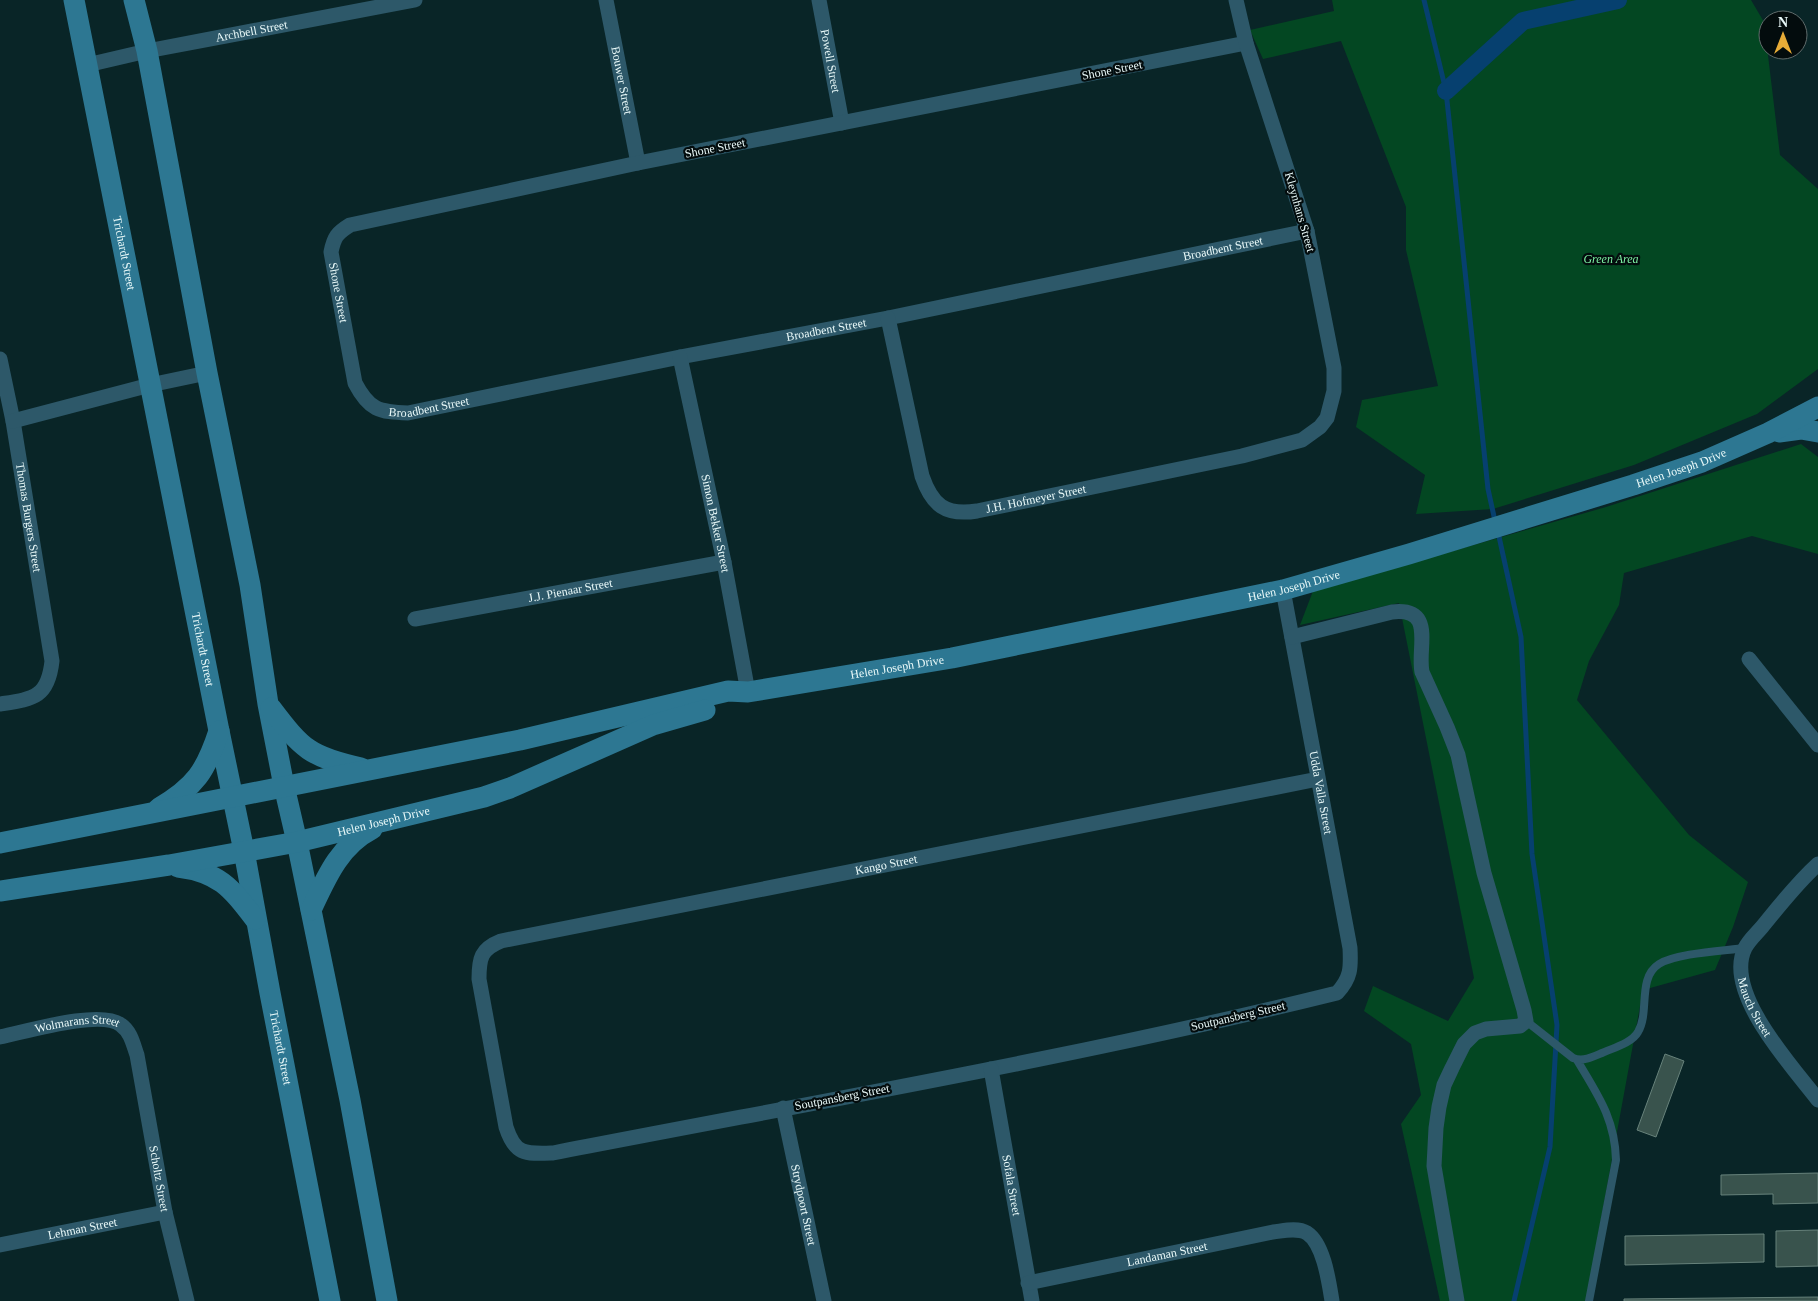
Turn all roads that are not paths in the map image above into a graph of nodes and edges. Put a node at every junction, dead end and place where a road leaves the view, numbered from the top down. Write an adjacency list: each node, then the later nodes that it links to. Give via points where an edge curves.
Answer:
1 (74, 0): 9 (street, Trichardt Street)
2 (134, 0): 8 (street)
3 (415, 0): 8 (street, Archbell Street)
4 (606, 0): 11 (street, Bouwer Street)
5 (819, 0): 10 (street, Powell Street)
6 (1236, 0): 7 (street, Kleynhans Street)
7 (1246, 43): 10 (street, Shone Street); 12 (street, Kleynhans Street)
8 (146, 51): 9 (street, Archbell Street); 16 (street)
9 (87, 66): 18 (street, Trichardt Street)
10 (842, 123): 11 (street, Shone Street)
11 (638, 163): 17 (street, Shone Street, via 350,225 339,232 331,252)
12 (1307, 232): 13 (street, Broadbent Street); 21 (street, Kleynhans Street, via 1334,368 1331,407)
13 (888, 318): 14 (street, Broadbent Street); 21 (street, J.H. Hofmeyer Street, via 922,476 928,492 938,504 951,511 977,511 1242,456 1302,440)
14 (680, 357): 17 (street, Broadbent Street, via 408,413 386,412 373,407 362,398); 24 (street, Simon Bekker Street)
15 (0, 359): 20 (street, Thomas Burgers Street)
16 (207, 373): 18 (street); 31 (street, via 250,585)
17 (355, 384)
18 (150, 385): 20 (street); 32 (street, Trichardt Street)
19 (1818, 407): 23 (street, Helen Joseph Drive)
20 (13, 420): 30 (street, Thomas Burgers Street, via 52,661 51,677 45,689 34,696)
21 (1320, 427)
22 (1818, 432): 23 (street, via 1801,429)
23 (1768, 433): 25 (street, Helen Joseph Drive, via 1702,462 1633,485)
24 (724, 562): 26 (street, J.J. Pienaar Street); 29 (street, Simon Bekker Street)
25 (1284, 590): 27 (street, Udda Valla Street); 29 (street, Helen Joseph Drive, via 952,658)
26 (415, 619)
27 (1292, 637): 35 (street, Udda Valla Street); 51 (street, via 1392,612 1408,612 1419,621 1423,637 1422,672 1458,755 1484,873)
28 (1749, 659): 33 (street)
29 (748, 692): 34 (street, Helen Joseph Drive, via 723,692 520,740); 39 (street, Helen Joseph Drive, via 735,700 653,725 510,788)
30 (0, 704)
31 (268, 704): 34 (street, via 293,737 315,754); 36 (street)
32 (219, 731): 37 (street, Trichardt Street); 38 (street, via 203,772 183,792)
33 (1818, 745)
34 (372, 770): 36 (street, Helen Joseph Drive)
35 (1318, 779): 49 (street, Kango Street, via 501,941 483,954); 50 (street, Udda Valla Street, via 1350,948 1349,976)
36 (284, 786): 37 (street, Helen Joseph Drive); 40 (street)
37 (232, 797): 38 (street, Helen Joseph Drive); 42 (street, Trichardt Street)
38 (148, 814): 41 (street, Helen Joseph Drive)
39 (386, 822): 40 (street, Helen Joseph Drive); 46 (street, via 362,834 341,853)
40 (297, 842): 42 (street, Helen Joseph Drive); 46 (street)
41 (0, 843)
42 (244, 851): 44 (street, Helen Joseph Drive); 47 (street, Trichardt Street)
43 (1818, 864): 48 (street, via 1797,883)
44 (169, 865): 45 (street, Helen Joseph Drive); 47 (street, via 215,877 229,887)
45 (0, 891)
46 (311, 910): 63 (street)
47 (257, 921): 62 (street, Trichardt Street)
48 (1745, 948): 54 (lane, via 1688,956 1659,964 1647,979 1638,1032 1594,1057); 56 (street, Mauch Street, via 1742,981 1754,1015)
49 (479, 979): 57 (street, Soutpansberg Street, via 506,1126 517,1148 534,1153 553,1153)
50 (1337, 993): 55 (street, Soutpansberg Street)
51 (1526, 1021): 54 (lane); 67 (street, via 1520,1026 1475,1033 1464,1044 1444,1085 1436,1128 1434,1166)
52 (0, 1037): 53 (street, Wolmarans Street, via 66,1022 106,1020 119,1023 129,1032)
53 (137, 1055): 58 (street, Scholtz Street)
54 (1577, 1060): 68 (lane, via 1607,1111 1616,1152)
55 (991, 1070): 57 (street, Soutpansberg Street); 60 (street, Sofala Street)
56 (1818, 1100)
57 (782, 1108): 64 (street, Strydpoort Street)
58 (165, 1212): 59 (street, Lehman Street); 61 (street, Scholtz Street)
59 (0, 1246)
60 (1028, 1283): 65 (street, Sofala Street); 66 (street, Landaman Street, via 1273,1232 1296,1230 1308,1233 1320,1251)
61 (187, 1301)
62 (330, 1301)
63 (387, 1301)
64 (824, 1301)
65 (1032, 1301)
66 (1332, 1301)
67 (1457, 1301)
68 (1589, 1301)

